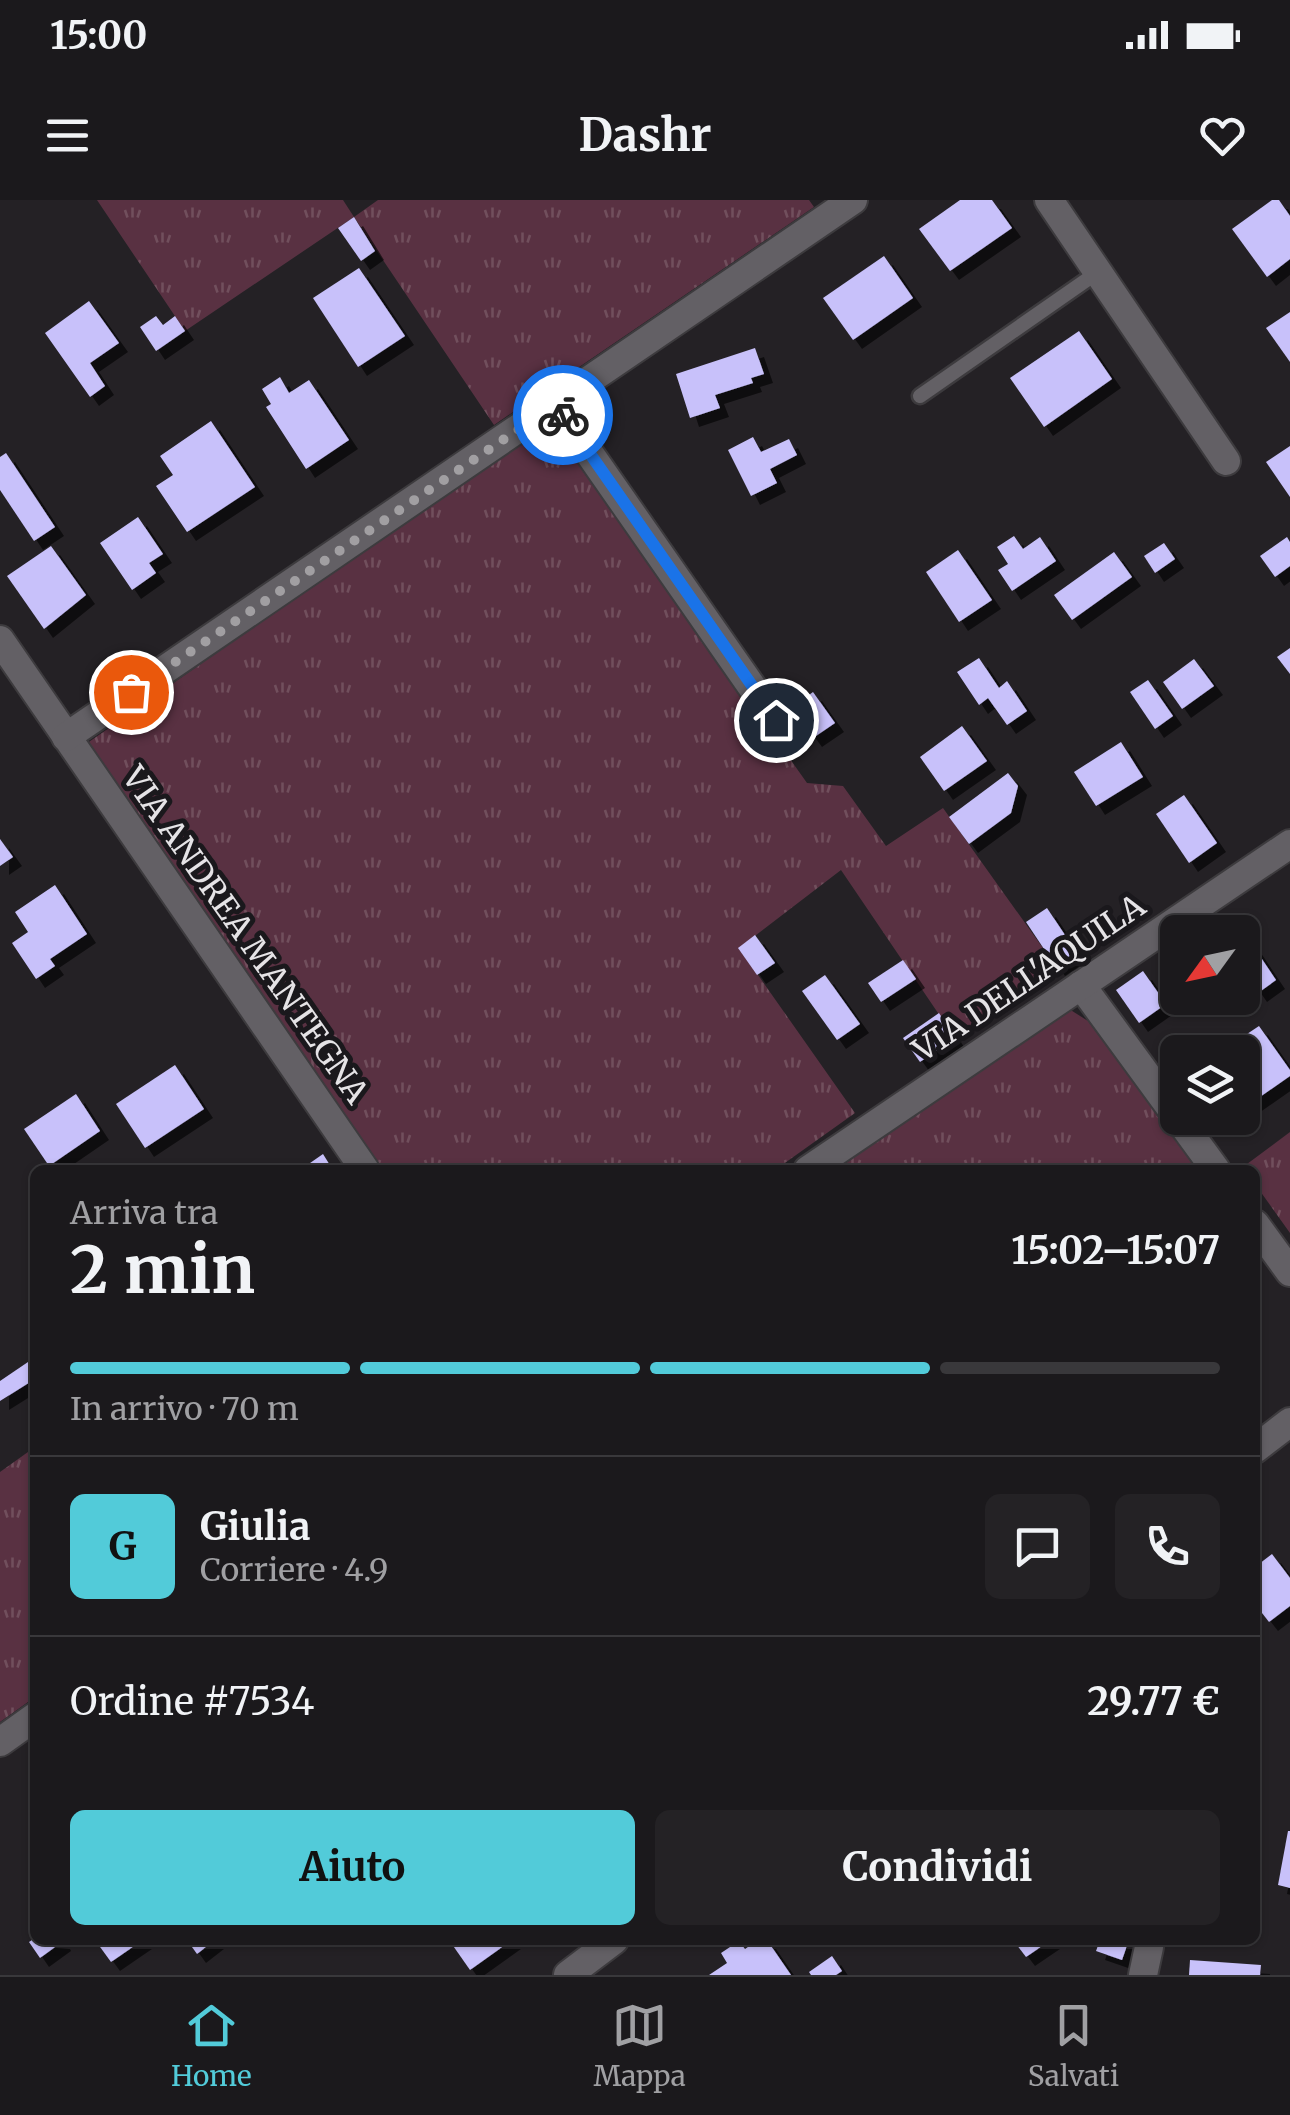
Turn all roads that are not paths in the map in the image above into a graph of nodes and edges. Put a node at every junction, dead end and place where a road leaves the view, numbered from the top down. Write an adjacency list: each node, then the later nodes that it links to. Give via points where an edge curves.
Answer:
1 (854, 200): 5 (street)
2 (1050, 200): 3 (street)
3 (1098, 272): 4 (lane); 6 (street)
4 (920, 396)
5 (556, 404): 8 (street); 9 (street)
6 (1226, 461)
7 (0, 640): 9 (street, VIA ANDREA MANTEGNA)
8 (776, 720)
9 (66, 737): 12 (street, VIA ANDREA MANTEGNA)
10 (1290, 844): 11 (street, VIA DELL'AQUILA)
11 (1081, 985): 13 (street, VIA DELL'AQUILA); 14 (street)
12 (362, 1165)
13 (815, 1165)
14 (1212, 1165)
15 (1260, 1231): 16 (street)
16 (1290, 1272)
17 (1290, 1422): 18 (street)
18 (1260, 1445)
19 (30, 1721): 20 (street)
20 (0, 1742)
21 (607, 1945): 23 (street)
22 (1149, 1947): 24 (street)
23 (581, 1963)
24 (1143, 1975)

